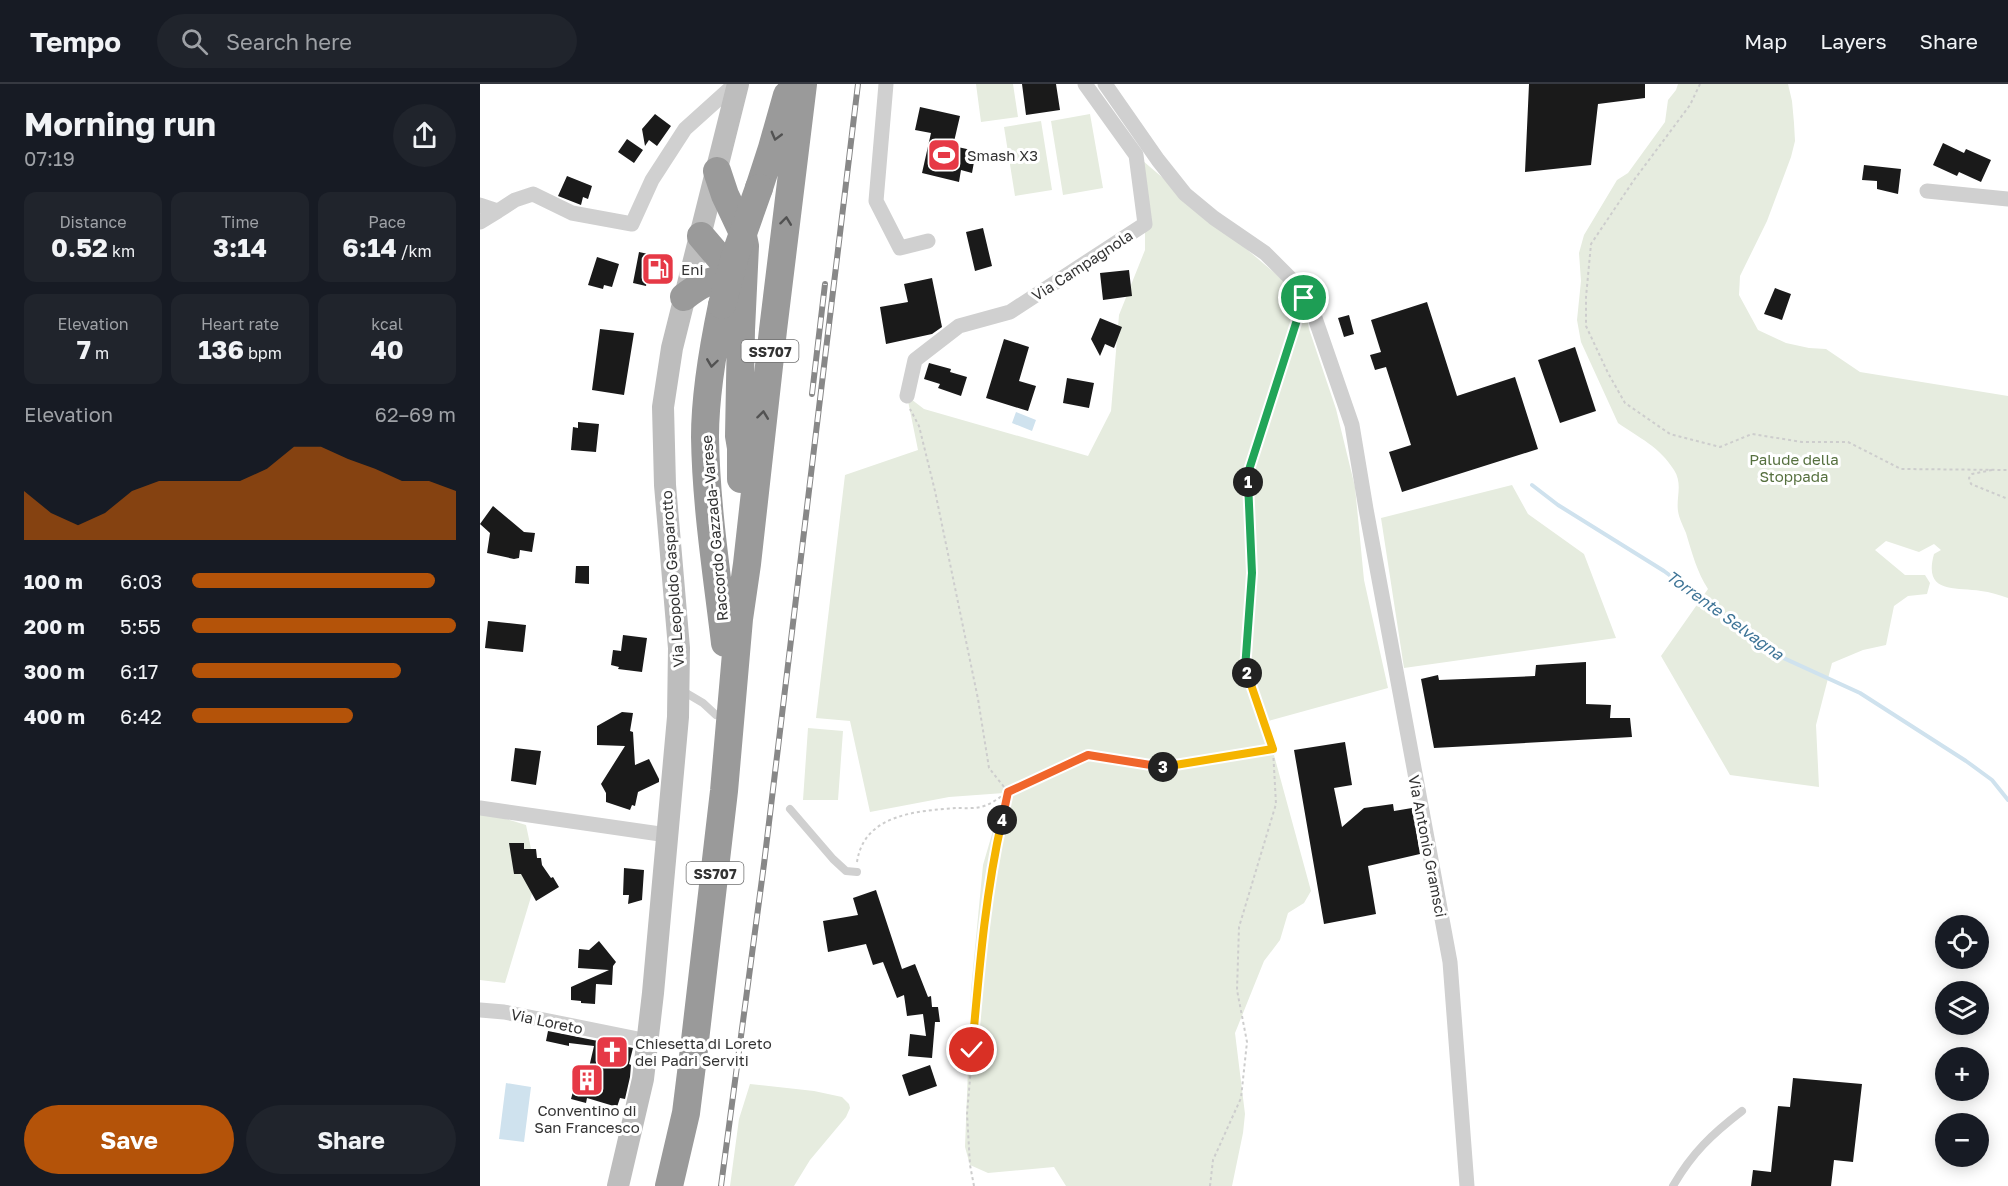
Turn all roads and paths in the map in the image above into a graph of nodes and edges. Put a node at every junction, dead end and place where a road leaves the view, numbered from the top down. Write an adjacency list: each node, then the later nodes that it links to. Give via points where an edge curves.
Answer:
1 (736, 84): 8 (main road, Via Leopoldo Gasparotto); 12 (street, via 686,129 652,180 632,224 572,213 533,195)
2 (789, 84): 17 (highway, Raccordo Gazzada-Varese / SS707, one-way to 17, bridge)
3 (803, 84): 25 (highway, Raccordo Gazzada-Varese / SS707, one-way to 3, via 747,564)
4 (886, 84): 15 (street, via 876,201 900,248)
5 (1085, 84): 21 (street, Via Campagnola, via 1136,155 1145,224 1010,312 958,326 915,360)
6 (1106, 84): 19 (street, Via Antonio Gramsci, via 1185,194 1264,253 1294,282)
7 (1700, 84): 22 (path, via 1690,105 1592,244 1586,326 1625,403 1670,434 1720,447 1752,434 1802,442 1848,442 1901,469)
8 (717, 171): 14 (main road, Via Leopoldo Gasparotto); 16 (highway)
9 (1927, 191): 10 (street)
10 (2008, 199)
11 (480, 205): 12 (street)
12 (498, 211): 13 (street)
13 (480, 222)
14 (701, 236): 16 (highway, via 732,236); 17 (highway, via 724,264); 18 (main road, Via Leopoldo Gasparotto)
15 (928, 241)
16 (745, 246): 20 (highway)
17 (727, 293): 18 (highway, via 722,279 698,287); 20 (highway); 25 (highway, Raccordo Gazzada-Varese / SS707, one-way to 25, via 710,371 705,437 715,557)
18 (684, 297): 26 (main road, Via Leopoldo Gasparotto, via 663,407)
19 (1304, 298): 28 (path, via 1248,473 1252,573 1245,669); 41 (street, Via Antonio Gramsci, via 1315,318 1352,424 1450,962)
20 (741, 330): 25 (highway, via 739,436 718,512)
21 (908, 403): 29 (path, via 919,426 934,491 989,768)
22 (2001, 469): 23 (path); 24 (path, via 1972,474 1969,478 1971,484)
23 (2008, 470)
24 (2008, 499)
25 (732, 630): 27 (highway, Raccordo Gazzada-Varese / SS707)
26 (679, 688): 27 (lane, via 704,703); 32 (main road, Via Leopoldo Gasparotto)
27 (724, 706): 38 (highway, Raccordo Gazzada-Varese / SS707, via 724,791 686,1113)
28 (1273, 749): 29 (path, via 1166,768 1088,755); 40 (path, via 1276,804 1239,927 1237,990 1247,1042 1241,1098 1213,1160)
29 (1008, 792): 33 (path, via 984,806 914,813 879,825 861,845); 39 (path, via 992,865 978,985 967,1114)
30 (480, 808): 32 (street)
31 (790, 809): 33 (lane, via 833,859 846,871)
32 (667, 835): 35 (main road, Via Leopoldo Gasparotto)
33 (857, 872)
34 (480, 1010): 35 (street, Via Loreto)
35 (648, 1041): 37 (main road, Via Leopoldo Gasparotto)
36 (1742, 1112): 42 (lane, via 1709,1137)
37 (618, 1186)
38 (669, 1186)
39 (974, 1186)
40 (1210, 1186)
41 (1467, 1186)
42 (1673, 1186)

